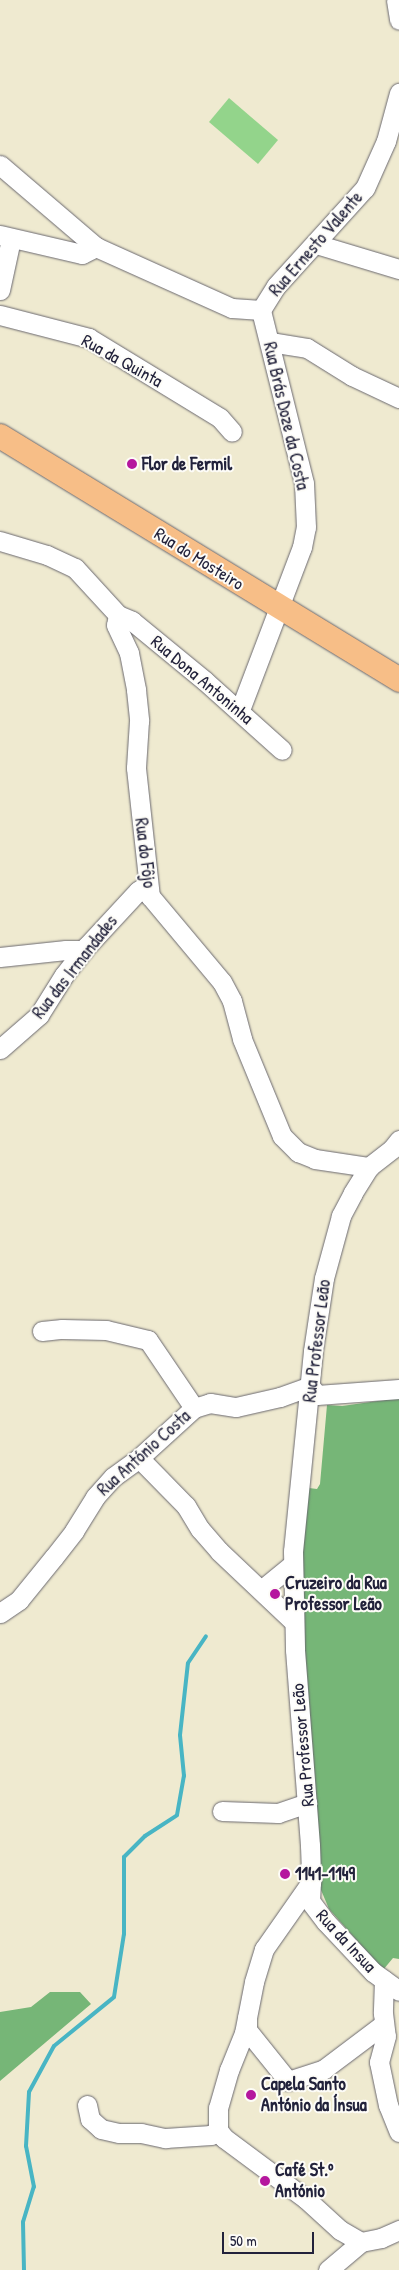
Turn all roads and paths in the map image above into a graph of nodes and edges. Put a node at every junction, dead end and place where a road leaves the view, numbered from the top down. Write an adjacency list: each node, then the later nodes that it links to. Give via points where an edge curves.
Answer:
1 (396, 0): 2 (street)
2 (399, 20)
3 (399, 93): 6 (street, Rua Ernesto Valente, via 386,141 365,188)
4 (0, 165): 7 (street)
5 (6, 237): 7 (street, via 82,254); 9 (street)
6 (316, 244): 8 (street); 10 (street, Rua Ernesto Valente, via 276,286)
7 (96, 247): 10 (street, via 232,308)
8 (399, 270)
9 (0, 290)
10 (261, 310): 12 (street, Rua Brás Doze da Costa)
11 (0, 315): 14 (street, Rua da Quinta, via 89,338 220,418)
12 (270, 342): 13 (street, via 307,348 352,376); 17 (street, Rua Brás Doze da Costa, via 304,484 306,527)
13 (399, 398)
14 (232, 432)
15 (0, 436): 17 (main road, Rua do Mosteiro)
16 (0, 541): 18 (street, via 47,555 75,568)
17 (279, 608): 19 (main road, Rua do Mosteiro); 20 (street, Rua Brás Doze da Costa)
18 (118, 615): 20 (street, Rua Dona Antoninha, via 132,621); 22 (street, Rua do Fôjo, via 116,624 130,653 136,690 136,768)
19 (399, 680)
20 (240, 710): 21 (street, Rua Dona Antoninha)
21 (282, 750)
22 (148, 884): 23 (street, Rua das Irmandades); 27 (street, Rua do Fôjo, via 150,896 222,982 282,1136 298,1152)
23 (84, 950): 24 (street); 25 (street, Rua das Irmandades, via 39,1015)
24 (0, 957)
25 (0, 1049)
26 (399, 1140): 27 (street, Rua Professor Leão)
27 (369, 1167): 29 (street, Rua Professor Leão, via 341,1216 324,1278)
28 (42, 1331): 31 (street, via 106,1330 148,1340)
29 (310, 1386): 30 (street, via 317,1395); 31 (street, Rua António Costa, via 236,1407 210,1404); 33 (street, Rua Professor Leão)
30 (399, 1389)
31 (194, 1408): 32 (street, Rua António Costa)
32 (139, 1458): 34 (street, via 186,1506 219,1551); 35 (street, Rua António Costa, via 101,1490 54,1558 19,1600)
33 (293, 1564): 34 (street); 36 (street, Rua Professor Leão)
34 (261, 1590): 36 (street)
35 (0, 1613)
36 (294, 1622): 37 (street, Rua Professor Leão)
37 (307, 1803): 38 (street, via 278,1812); 39 (street, Rua Professor Leão)
38 (222, 1811)
39 (311, 1882): 40 (street, Rua da Insua, via 310,1901 373,1972); 41 (street, via 264,1949)
40 (392, 1986): 42 (street)
41 (247, 2014): 42 (street, via 247,2030 288,2081 324,2069); 44 (street, via 244,2033 218,2108)
42 (384, 2024): 45 (street, via 386,2036 379,2062 381,2078)
43 (87, 2105): 44 (street, via 90,2119 101,2129 119,2133 165,2138 211,2136)
44 (218, 2130): 47 (street, via 340,2230)
45 (399, 2132)
46 (399, 2230): 47 (street)
47 (361, 2242): 48 (street)
48 (328, 2270)

